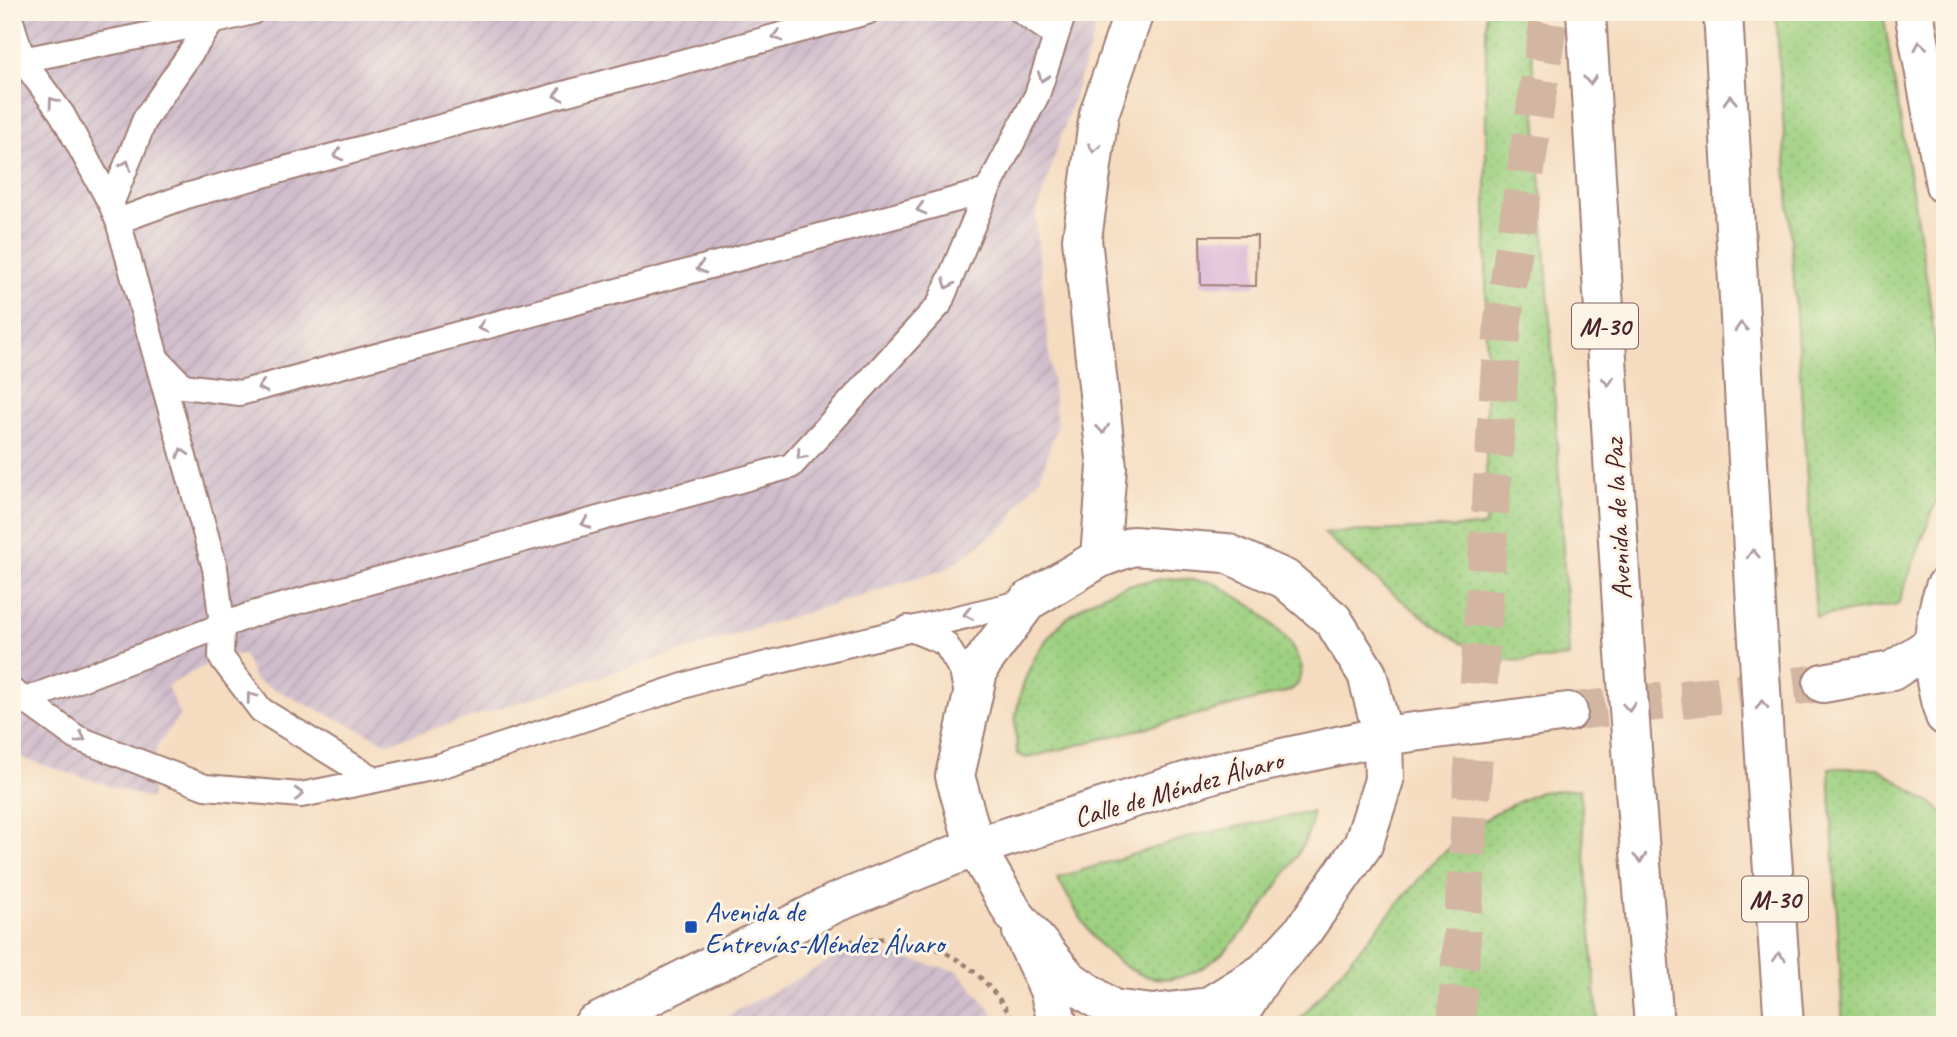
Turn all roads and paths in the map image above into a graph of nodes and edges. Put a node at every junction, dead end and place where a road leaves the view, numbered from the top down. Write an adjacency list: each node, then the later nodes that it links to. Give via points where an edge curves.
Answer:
1 (252, 12): 8 (lane)
2 (867, 12): 14 (lane, one-way to 14)
3 (1022, 12): 9 (lane)
4 (1134, 12): 16 (main road, one-way to 16, via 1099,114 1082,239 1107,467)
5 (1586, 12): 39 (main road, Avenida de la Paz / M-30, one-way to 39, bridge, via 1624,639)
6 (1723, 12): 40 (main road, M-30, one-way to 6, bridge)
7 (1914, 12): 12 (main road, one-way to 7)
8 (211, 17): 11 (lane); 14 (lane, one-way to 8, via 145,119)
9 (1060, 23): 13 (lane, one-way to 13, via 1037,95)
10 (12, 24): 11 (lane)
11 (17, 61): 14 (lane, one-way to 11, via 62,114)
12 (1945, 185)
13 (987, 191): 15 (lane, one-way to 15, via 240,393 183,386); 19 (lane, one-way to 19, via 939,305 791,466)
14 (114, 212): 15 (lane)
15 (155, 356): 19 (lane, one-way to 15, via 215,568)
16 (1100, 558): 18 (main road); 28 (main road, via 1133,546 1226,553 1284,579 1333,620 1367,674)
17 (1945, 587): 21 (main road, via 1940,599)
18 (1028, 601): 20 (lane, one-way to 20); 26 (main road, via 979,667)
19 (222, 624): 24 (lane); 29 (lane, one-way to 19, via 261,710 222,657)
20 (908, 628): 26 (lane, via 945,643 962,671); 29 (lane, via 705,678 440,766)
21 (1939, 644): 22 (main road); 25 (main road)
22 (1892, 671): 23 (main road); 25 (main road)
23 (1824, 683)
24 (19, 696): 29 (lane, one-way to 29, via 77,738 205,787 301,795)
25 (1942, 703)
26 (969, 706): 30 (main road, via 955,776)
27 (1568, 712): 28 (main road, Calle de Méndez Álvaro)
28 (1383, 736): 30 (main road, Calle de Méndez Álvaro, via 1214,773); 33 (main road, via 1384,780 1363,845 1303,931)
29 (375, 780)
30 (975, 846): 31 (main road, Calle de Méndez Álvaro); 32 (main road)
31 (835, 903): 35 (main road, Calle de Méndez Álvaro); 36 (path, via 853,943 888,938 954,955 982,978)
32 (1014, 914): 34 (main road, via 1068,979); 37 (main road, via 1049,990)
33 (1265, 972): 34 (main road, via 1208,1007); 38 (main road)
34 (1119, 1017)
35 (593, 1025)
36 (1016, 1025)
37 (1058, 1025)
38 (1232, 1025)
39 (1654, 1025)
40 (1784, 1025)

